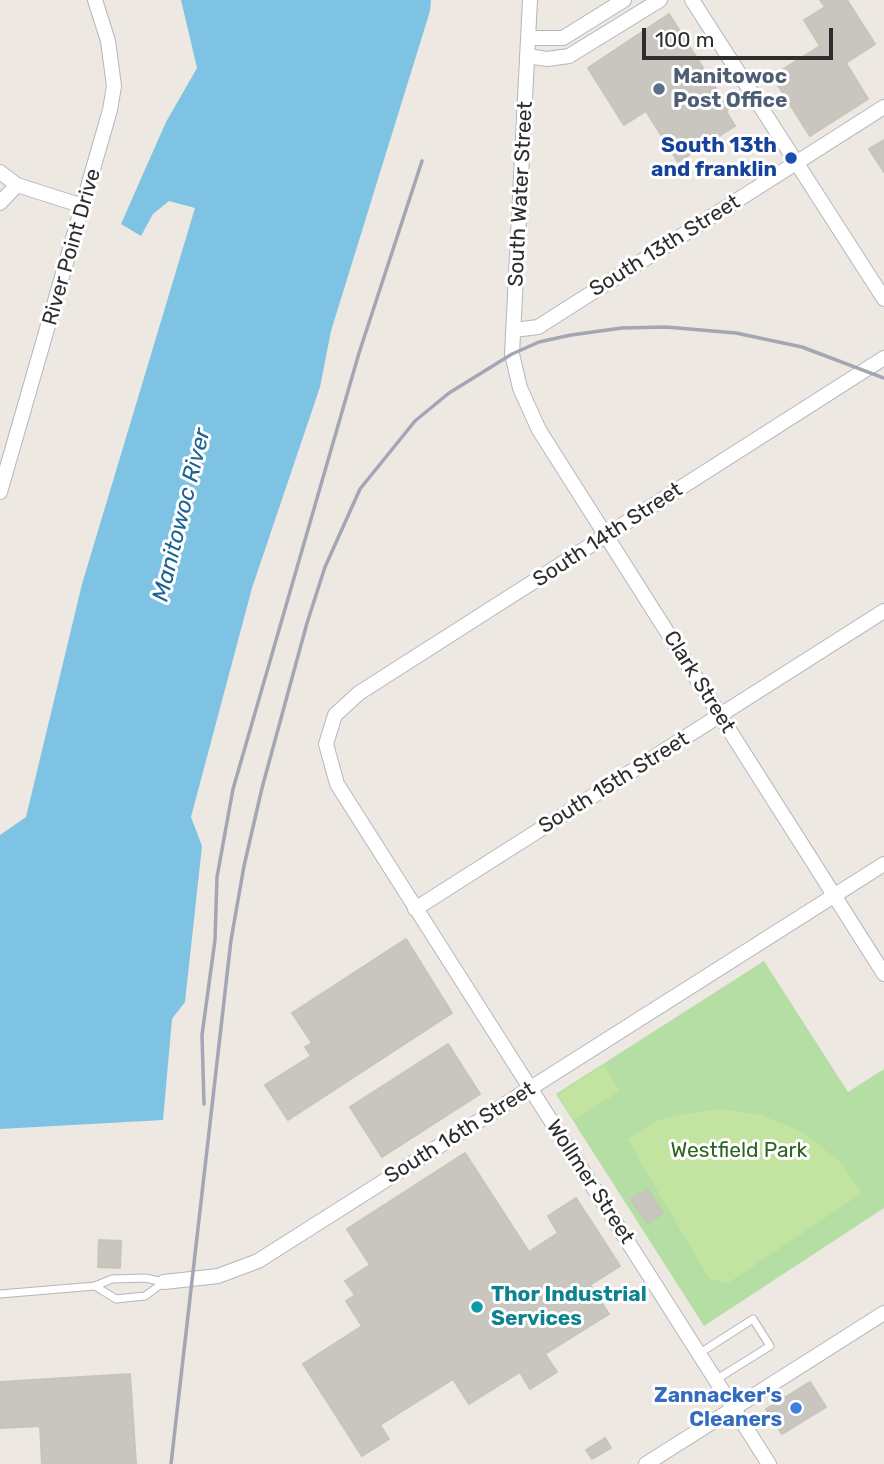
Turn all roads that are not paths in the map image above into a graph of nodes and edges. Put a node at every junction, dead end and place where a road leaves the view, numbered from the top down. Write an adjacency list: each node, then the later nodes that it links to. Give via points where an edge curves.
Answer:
1 (95, 0): 15 (street, River Point Drive, via 108,41 114,86)
2 (530, 0): 8 (street, South Water Street)
3 (624, 0): 6 (street)
4 (660, 0): 7 (street)
5 (692, 0): 11 (street)
6 (609, 9): 7 (lane); 8 (street, via 563,38)
7 (620, 25): 9 (street, via 569,56)
8 (528, 38): 9 (street, South Water Street)
9 (527, 56): 17 (street, South Water Street)
10 (884, 107): 11 (street, South 13th Street)
11 (796, 163): 16 (street); 17 (street, South 13th Street, via 538,327)
12 (0, 172): 13 (street)
13 (17, 186): 14 (street); 15 (street)
14 (0, 203)
15 (83, 206): 20 (street, River Point Drive)
16 (884, 299)
17 (514, 330): 19 (street, South Water Street, via 512,354)
18 (884, 358): 22 (street, South 14th Street)
19 (520, 388): 22 (street, Clark Street, via 539,430)
20 (6, 456): 21 (street, River Point Drive)
21 (0, 492)
22 (607, 537): 24 (street, South 14th Street, via 359,693); 25 (street, Clark Street)
23 (884, 611): 25 (street, South 15th Street)
24 (335, 715): 28 (street, Wollmer Street, via 326,744 337,784)
25 (721, 716): 27 (street, Clark Street); 28 (street, South 15th Street)
26 (884, 864): 27 (street, South 16th Street)
27 (835, 896): 29 (street, Clark Street); 30 (street, South 16th Street)
28 (415, 909): 30 (street, Wollmer Street)
29 (884, 974)
30 (530, 1088): 31 (street, South 16th Street, via 258,1261 218,1276); 35 (street, Wollmer Street)
31 (164, 1282): 32 (lane, South 16th Street, via 112,1279); 32 (lane, via 145,1296 116,1299)
32 (95, 1286): 33 (lane, South 16th Street)
33 (0, 1294)
34 (884, 1313): 37 (street)
35 (700, 1353): 36 (street, Wollmer Street); 36 (lane, via 753,1318 770,1346)
36 (717, 1379): 37 (street, Wollmer Street)
37 (734, 1406): 38 (street); 39 (street, Wollmer Street)
38 (646, 1464)
39 (769, 1464)

